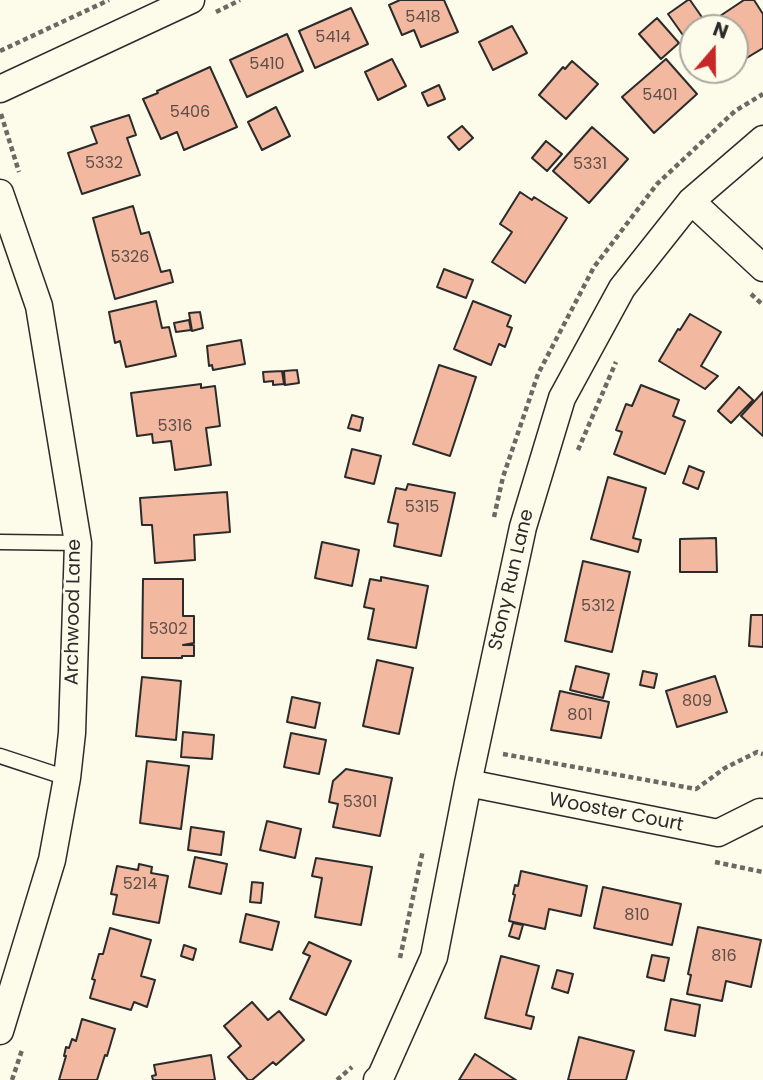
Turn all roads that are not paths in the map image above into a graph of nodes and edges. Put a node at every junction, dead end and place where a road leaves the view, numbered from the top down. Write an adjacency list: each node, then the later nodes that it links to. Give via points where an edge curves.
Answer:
1 (191, 0): 2 (street)
2 (0, 89)
3 (763, 139): 5 (street, Stony Run Lane)
4 (0, 193): 8 (street, Archwood Lane, via 39,306)
5 (691, 201): 6 (street); 11 (street, Stony Run Lane, via 622,288 562,398 523,527)
6 (763, 268)
7 (0, 542): 8 (lane)
8 (78, 543): 10 (street, Archwood Lane)
9 (0, 755): 10 (lane)
10 (67, 778): 13 (street, Archwood Lane, via 52,860)
11 (468, 783): 12 (street, Wooster Court, via 718,833); 14 (street, Stony Run Lane, via 434,957)
12 (760, 812)
13 (0, 1031)
14 (377, 1080)

